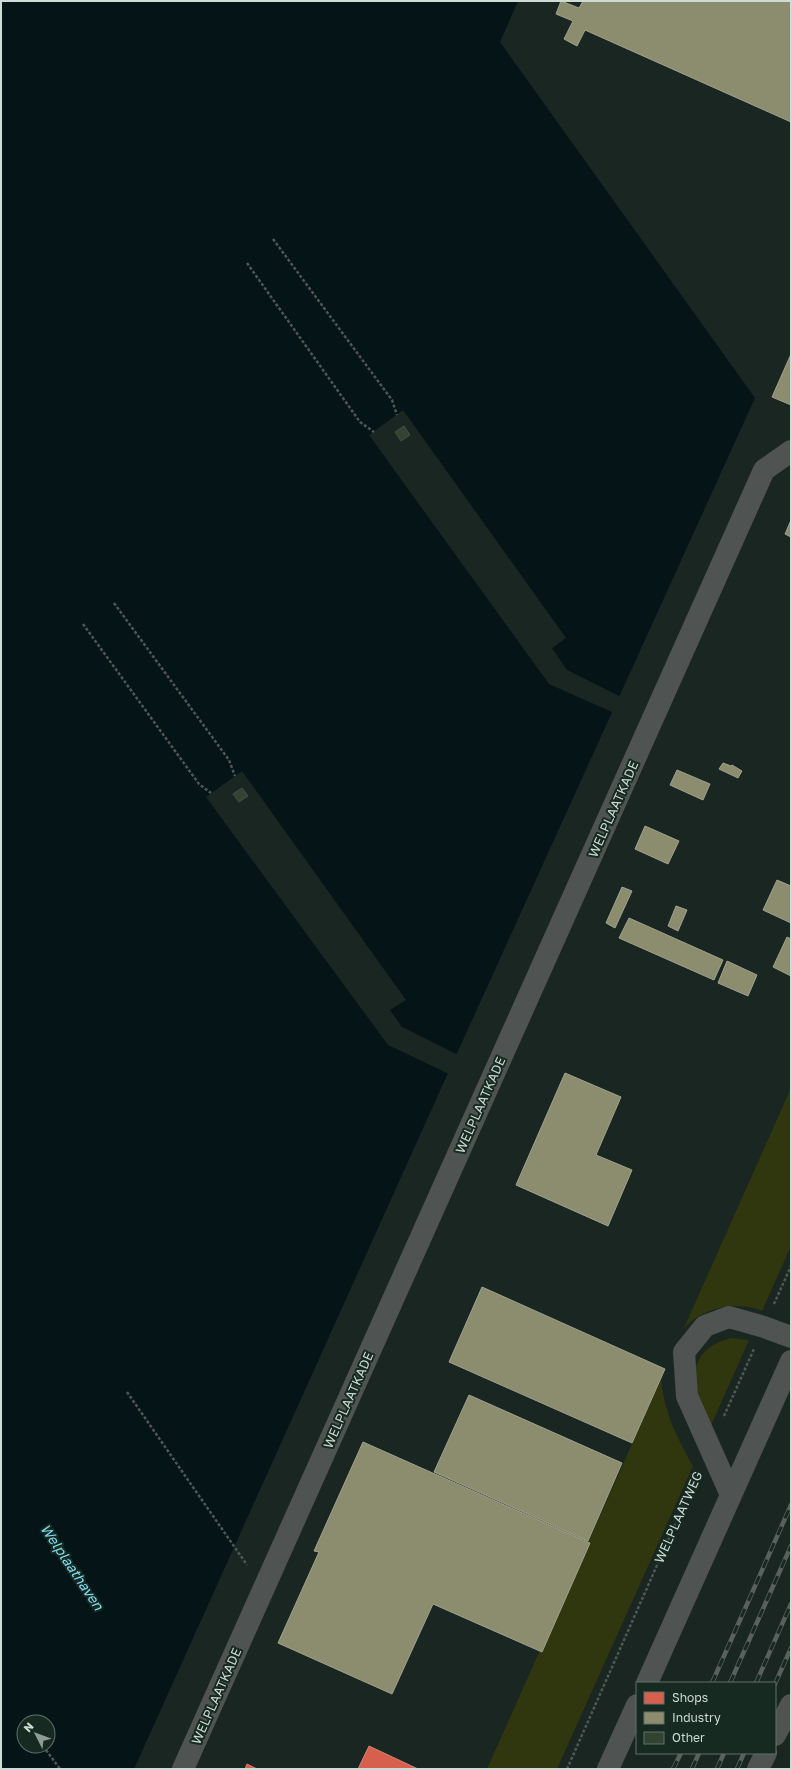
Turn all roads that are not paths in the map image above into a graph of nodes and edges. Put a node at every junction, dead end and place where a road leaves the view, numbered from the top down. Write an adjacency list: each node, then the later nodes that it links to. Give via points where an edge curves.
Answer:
1 (791, 451): 10 (street, WELPLAATKADE, via 764,470 646,718)
2 (791, 1337): 4 (street, via 729,1317 705,1326 684,1352 687,1396)
3 (791, 1361): 4 (street)
4 (731, 1496): 5 (street)
5 (647, 1682)
6 (636, 1706): 11 (street)
7 (790, 1706): 8 (street)
8 (776, 1733)
9 (766, 1754): 12 (street)
10 (183, 1769)
11 (608, 1769)
12 (758, 1769)

